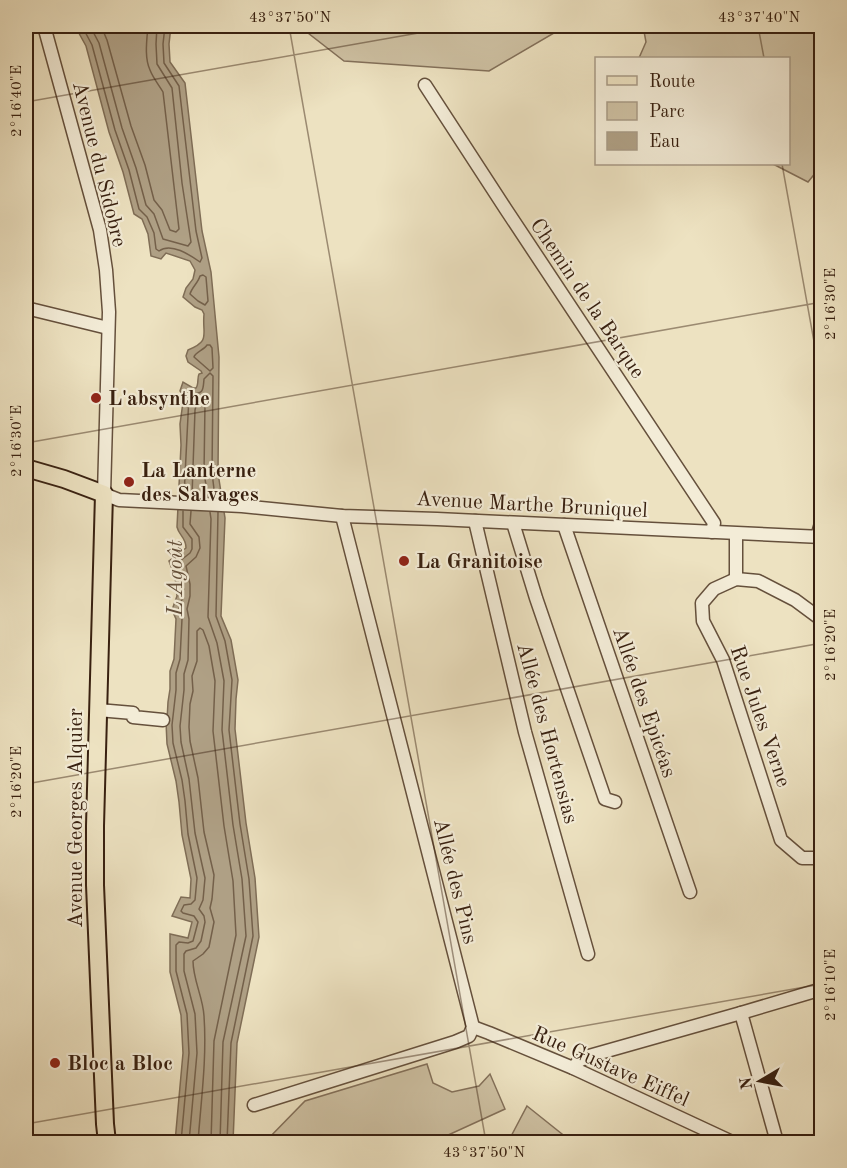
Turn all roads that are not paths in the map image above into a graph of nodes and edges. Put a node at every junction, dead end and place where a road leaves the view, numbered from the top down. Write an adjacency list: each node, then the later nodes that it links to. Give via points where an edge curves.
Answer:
1 (44, 26): 4 (street, Avenue du Sidobre, via 100,230)
2 (425, 85): 12 (street, Chemin de la Barque, via 714,523)
3 (26, 308): 4 (street)
4 (108, 328): 6 (street, Avenue du Sidobre)
5 (26, 468): 6 (main road)
6 (104, 494): 7 (street, Avenue Marthe Bruniquel, via 119,500); 17 (main road, Avenue Georges Alquier)
7 (342, 516): 9 (street, Avenue Marthe Bruniquel); 25 (street, Allée des Pins)
8 (822, 520): 14 (street)
9 (475, 521): 10 (street, Avenue Marthe Bruniquel); 22 (street, Allée des Hortensias, via 525,732)
10 (513, 523): 11 (street, Avenue Marthe Bruniquel); 19 (street, via 605,799)
11 (564, 525): 12 (street, Avenue Marthe Bruniquel); 21 (street, Allée des Epicéas)
12 (712, 532): 13 (street, Avenue Marthe Bruniquel)
13 (736, 534): 14 (street, Avenue Marthe Bruniquel); 15 (street)
14 (820, 537)
15 (736, 579): 16 (street, via 758,581 795,600); 20 (street, Rue Jules Verne, via 714,589 702,603 703,621 723,660 782,840 802,858)
16 (822, 620)
17 (98, 710): 18 (street); 28 (main road, Avenue Georges Alquier, via 95,885)
18 (163, 720)
19 (615, 802)
20 (822, 858)
21 (690, 892)
22 (588, 954)
23 (822, 988): 24 (street)
24 (741, 1013): 26 (street, via 589,1056); 30 (street)
25 (473, 1028): 26 (street, Rue Gustave Eiffel); 27 (street, via 469,1036 455,1042)
26 (573, 1068): 29 (street, Rue Gustave Eiffel)
27 (254, 1105)
28 (107, 1143)
29 (732, 1143)
30 (777, 1143)

